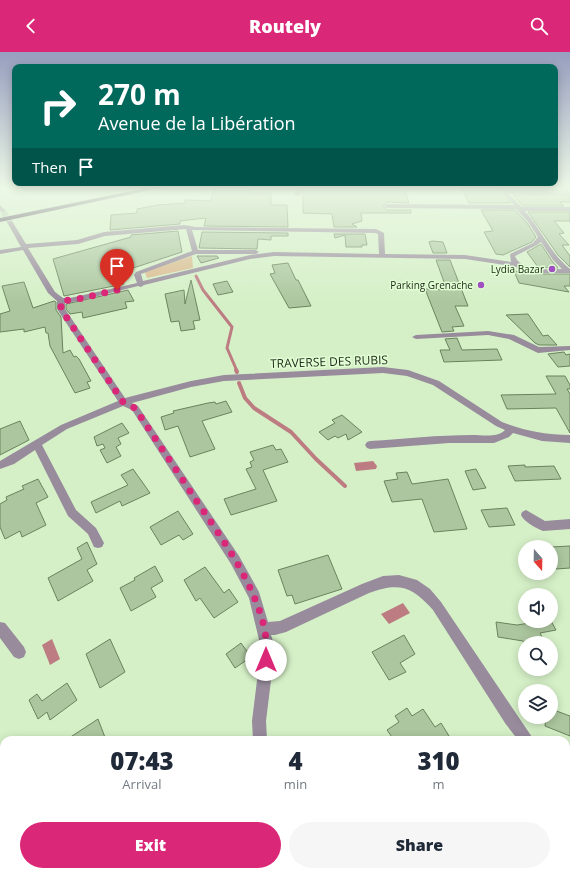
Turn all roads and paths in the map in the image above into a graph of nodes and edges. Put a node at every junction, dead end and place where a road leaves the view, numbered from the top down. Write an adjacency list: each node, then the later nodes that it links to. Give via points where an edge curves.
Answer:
1 (12, 225): 7 (street)
2 (533, 225): 4 (street)
3 (188, 228): 7 (street, via 104,234 78,242); 9 (street); 11 (street, via 376,231 381,233)
4 (541, 238): 5 (street); 6 (street)
5 (535, 244): 6 (street); 12 (street)
6 (546, 246): 15 (street)
7 (25, 247): 8 (street); 17 (street, via 52,293)
8 (0, 252)
9 (195, 252): 10 (street); 16 (street, via 138,273)
10 (274, 254): 11 (street); 16 (street, via 250,257)
11 (382, 255): 13 (street)
12 (512, 255): 13 (street); 14 (street)
13 (492, 260): 14 (street)
14 (519, 265): 15 (street, via 538,271)
15 (570, 272)
16 (141, 285): 17 (street)
17 (61, 301): 20 (street, via 61,309)
18 (416, 337): 19 (street, via 500,334 538,350)
19 (570, 348)
20 (123, 402): 21 (street, TRAVERSE DES RUBIS, via 224,378 383,370 408,373 436,383 499,424); 23 (street, TRAVERSE DES RUBIS, via 64,427); 30 (street, via 135,408 235,560 254,596)
21 (511, 429): 22 (street, TRAVERSE DES RUBIS, via 538,437); 24 (street, via 506,435 494,438)
22 (570, 439)
23 (37, 444): 25 (street, TRAVERSE DES RUBIS); 28 (street, via 74,516 92,531)
24 (370, 445)
25 (0, 465)
26 (526, 515): 27 (street, via 543,526)
27 (570, 524)
28 (98, 543)
29 (0, 628): 31 (street)
30 (264, 628): 32 (street, via 268,648 259,721); 33 (street, via 281,627 383,582 399,581 412,584 426,593 437,606)
31 (19, 652)
32 (260, 736)
33 (524, 736)

